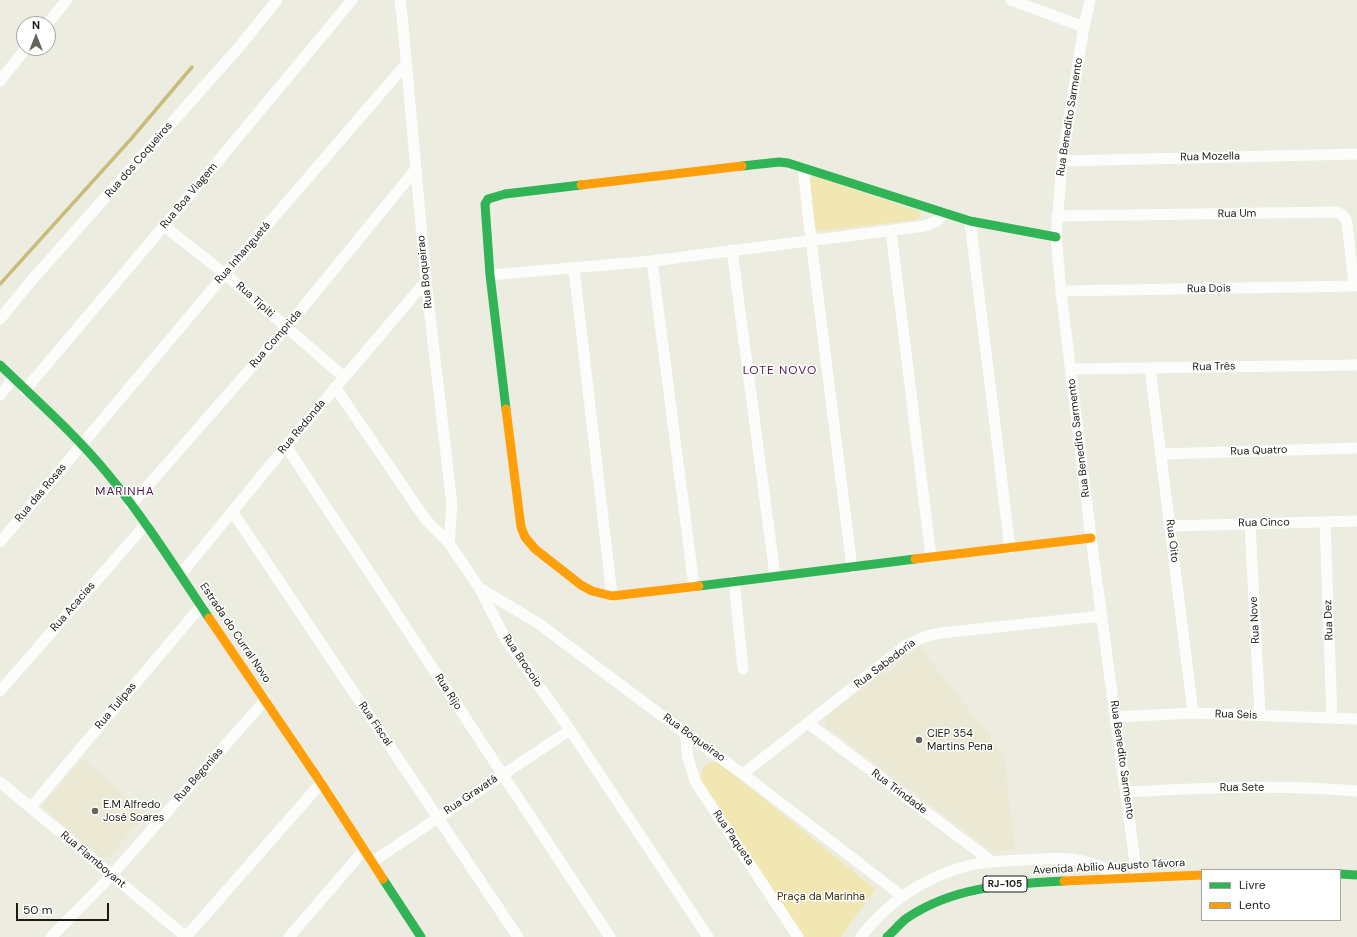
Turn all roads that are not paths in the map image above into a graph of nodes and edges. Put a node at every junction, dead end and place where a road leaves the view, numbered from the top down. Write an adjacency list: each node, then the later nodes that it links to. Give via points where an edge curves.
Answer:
1 (67, 0): 7 (street)
2 (277, 0): 31 (street, Rua dos Coqueiros, via 240,46)
3 (352, 0): 19 (street, Rua Boa Viagem)
4 (400, 0): 10 (street, Rua Boqueirao)
5 (1011, 0): 8 (street)
6 (1090, 0): 8 (street, Rua Benedito Sarmento)
7 (54, 16)
8 (1084, 27): 13 (street, Rua Benedito Sarmento)
9 (20, 56): 11 (street)
10 (406, 64): 15 (street, Rua Boqueirao); 26 (street, Rua Inhanguetá)
11 (0, 81)
12 (1357, 154): 13 (street, Rua Mozella)
13 (1062, 161): 17 (street, Rua Benedito Sarmento)
14 (803, 168): 16 (street); 22 (street); 27 (street, via 788,163 767,162 494,196 485,204)
15 (416, 169): 28 (street, Rua Boqueirao); 32 (street, Rua Comprida)
16 (944, 213): 18 (street); 20 (street, via 932,224)
17 (1057, 216): 21 (street, Rua Benedito Sarmento); 29 (street, Rua Um, via 1336,212 1346,218)
18 (970, 221): 21 (street); 56 (street)
19 (164, 226): 26 (street, Rua Tipiti); 40 (street, Rua Boa Viagem)
20 (891, 231): 22 (street); 57 (street)
21 (1056, 237): 30 (street, Rua Benedito Sarmento)
22 (811, 241): 23 (street); 58 (street)
23 (732, 250): 24 (street); 60 (street)
24 (652, 261): 25 (street); 62 (street)
25 (574, 268): 27 (street); 64 (street)
26 (225, 274): 32 (street, Rua Tipiti); 42 (street, Rua Inhanguetá)
27 (490, 275): 64 (street, via 521,527 525,537 536,549 581,585)
28 (426, 281): 37 (street, Rua Redonda); 55 (street, Rua Boqueirao, via 452,505)
29 (1355, 286): 30 (street, Rua Dois)
30 (1061, 292): 36 (street, Rua Benedito Sarmento)
31 (0, 319)
32 (286, 328): 37 (street, Rua Tipiti); 46 (street, Rua Comprida)
33 (0, 365): 38 (street, Estrada do Curral Novo)
34 (1357, 365): 35 (street, Rua Três)
35 (1150, 368): 36 (street, Rua Três); 45 (street, Rua Oito)
36 (1071, 369): 53 (street, Rua Benedito Sarmento)
37 (344, 377): 39 (street, Rua Redonda)
38 (13, 379): 40 (street, Estrada do Curral Novo); 41 (street)
39 (335, 387): 43 (street, Rua Redonda); 55 (street, Rua Brocoio, via 426,520)
40 (25, 390): 42 (street, Estrada do Curral Novo)
41 (0, 395)
42 (82, 445): 46 (street, Estrada do Curral Novo); 54 (street, Rua das Rosas)
43 (286, 446): 47 (street, Rua Redonda); 79 (street, Rua Rijo)
44 (1357, 448): 45 (street, Rua Quatro)
45 (1161, 454): 52 (street, Rua Oito)
46 (131, 505): 50 (street, Estrada do Curral Novo)
47 (232, 511): 59 (street, Rua Redonda); 85 (street, Rua Fiscal)
48 (1357, 521): 49 (street, Rua Cinco)
49 (1325, 522): 51 (street, Rua Cinco); 73 (street, Rua Dez)
50 (146, 524): 59 (street, Estrada do Curral Novo); 68 (street, Rua Acacias)
51 (1250, 524): 52 (street, Rua Cinco); 71 (street, Rua Nove)
52 (1170, 526): 70 (street, Rua Oito)
53 (1091, 538): 56 (street); 66 (street, Rua Benedito Sarmento)
54 (0, 542)
55 (449, 543): 63 (street, Rua Brocoio)
56 (1010, 548): 57 (street)
57 (931, 557): 58 (street)
58 (852, 567): 60 (street)
59 (181, 574): 65 (street, Estrada do Curral Novo)
60 (775, 576): 61 (street)
61 (734, 581): 62 (street); 67 (street)
62 (694, 586): 64 (street)
63 (480, 589): 76 (street, Rua Brocoio, via 505,638); 77 (street, Rua Boqueirao, via 538,623)
64 (612, 596)
65 (202, 605): 69 (street, Estrada do Curral Novo); 84 (street, Rua Tulipas)
66 (1102, 616): 72 (street, Rua Benedito Sarmento); 75 (street, Rua Sabedoria, via 928,635 917,639)
67 (743, 669)
68 (0, 691)
69 (265, 700): 81 (street, Estrada do Curral Novo); 92 (street, Rua Begonias)
70 (1193, 713): 71 (street, Rua Seis); 72 (street, Rua Seis)
71 (1260, 716): 73 (street, Rua Seis)
72 (1116, 717): 83 (street, Rua Benedito Sarmento)
73 (1332, 718): 74 (street, Rua Seis)
74 (1357, 719)
75 (808, 723): 78 (street, Rua Sabedoria); 87 (street, Rua Trindade)
76 (570, 730): 79 (street, Rua Gravatá); 102 (street, Rua Brocoio)
77 (685, 733): 78 (street, Rua Boqueirao); 103 (street, Rua Paqueta, via 688,758 696,784)
78 (743, 774): 95 (street, Rua Boqueirao)
79 (502, 775): 85 (street, Rua Gravatá); 101 (street, Rua Rijo)
80 (0, 782): 84 (street, Rua Flamboyant)
81 (320, 783): 86 (street, Estrada do Curral Novo); 97 (street)
82 (1357, 791): 83 (street, Rua Sete, via 1201,788)
83 (1126, 792): 93 (street, Rua Benedito Sarmento)
84 (30, 807): 92 (street, Rua Flamboyant)
85 (437, 818): 88 (street, Rua Gravatá); 100 (street, Rua Fiscal)
86 (364, 850): 88 (street, Estrada do Curral Novo); 98 (street)
87 (991, 861): 94 (street, via 1082,861 1099,866); 95 (street, via 944,874)
88 (372, 862): 99 (street, Estrada do Curral Novo)
89 (1341, 874): 91 (street)
90 (1201, 875): 93 (street, Avenida Abílio Augusto Távora / RJ-105)
91 (1357, 875)
92 (111, 876): 96 (street, Rua Begonias); 97 (street, Rua Flamboyant)
93 (1137, 877): 94 (street, Avenida Abílio Augusto Távora / RJ-105)
94 (1120, 878): 105 (street, Avenida Abílio Augusto Távora / RJ-105, via 1003,884 958,893 911,915)
95 (902, 896): 104 (street, via 881,913)
96 (51, 937)
97 (186, 937)
98 (289, 937)
99 (421, 937)
100 (518, 937)
101 (610, 937)
102 (708, 937)
103 (798, 937)
104 (861, 937)
105 (887, 937)

